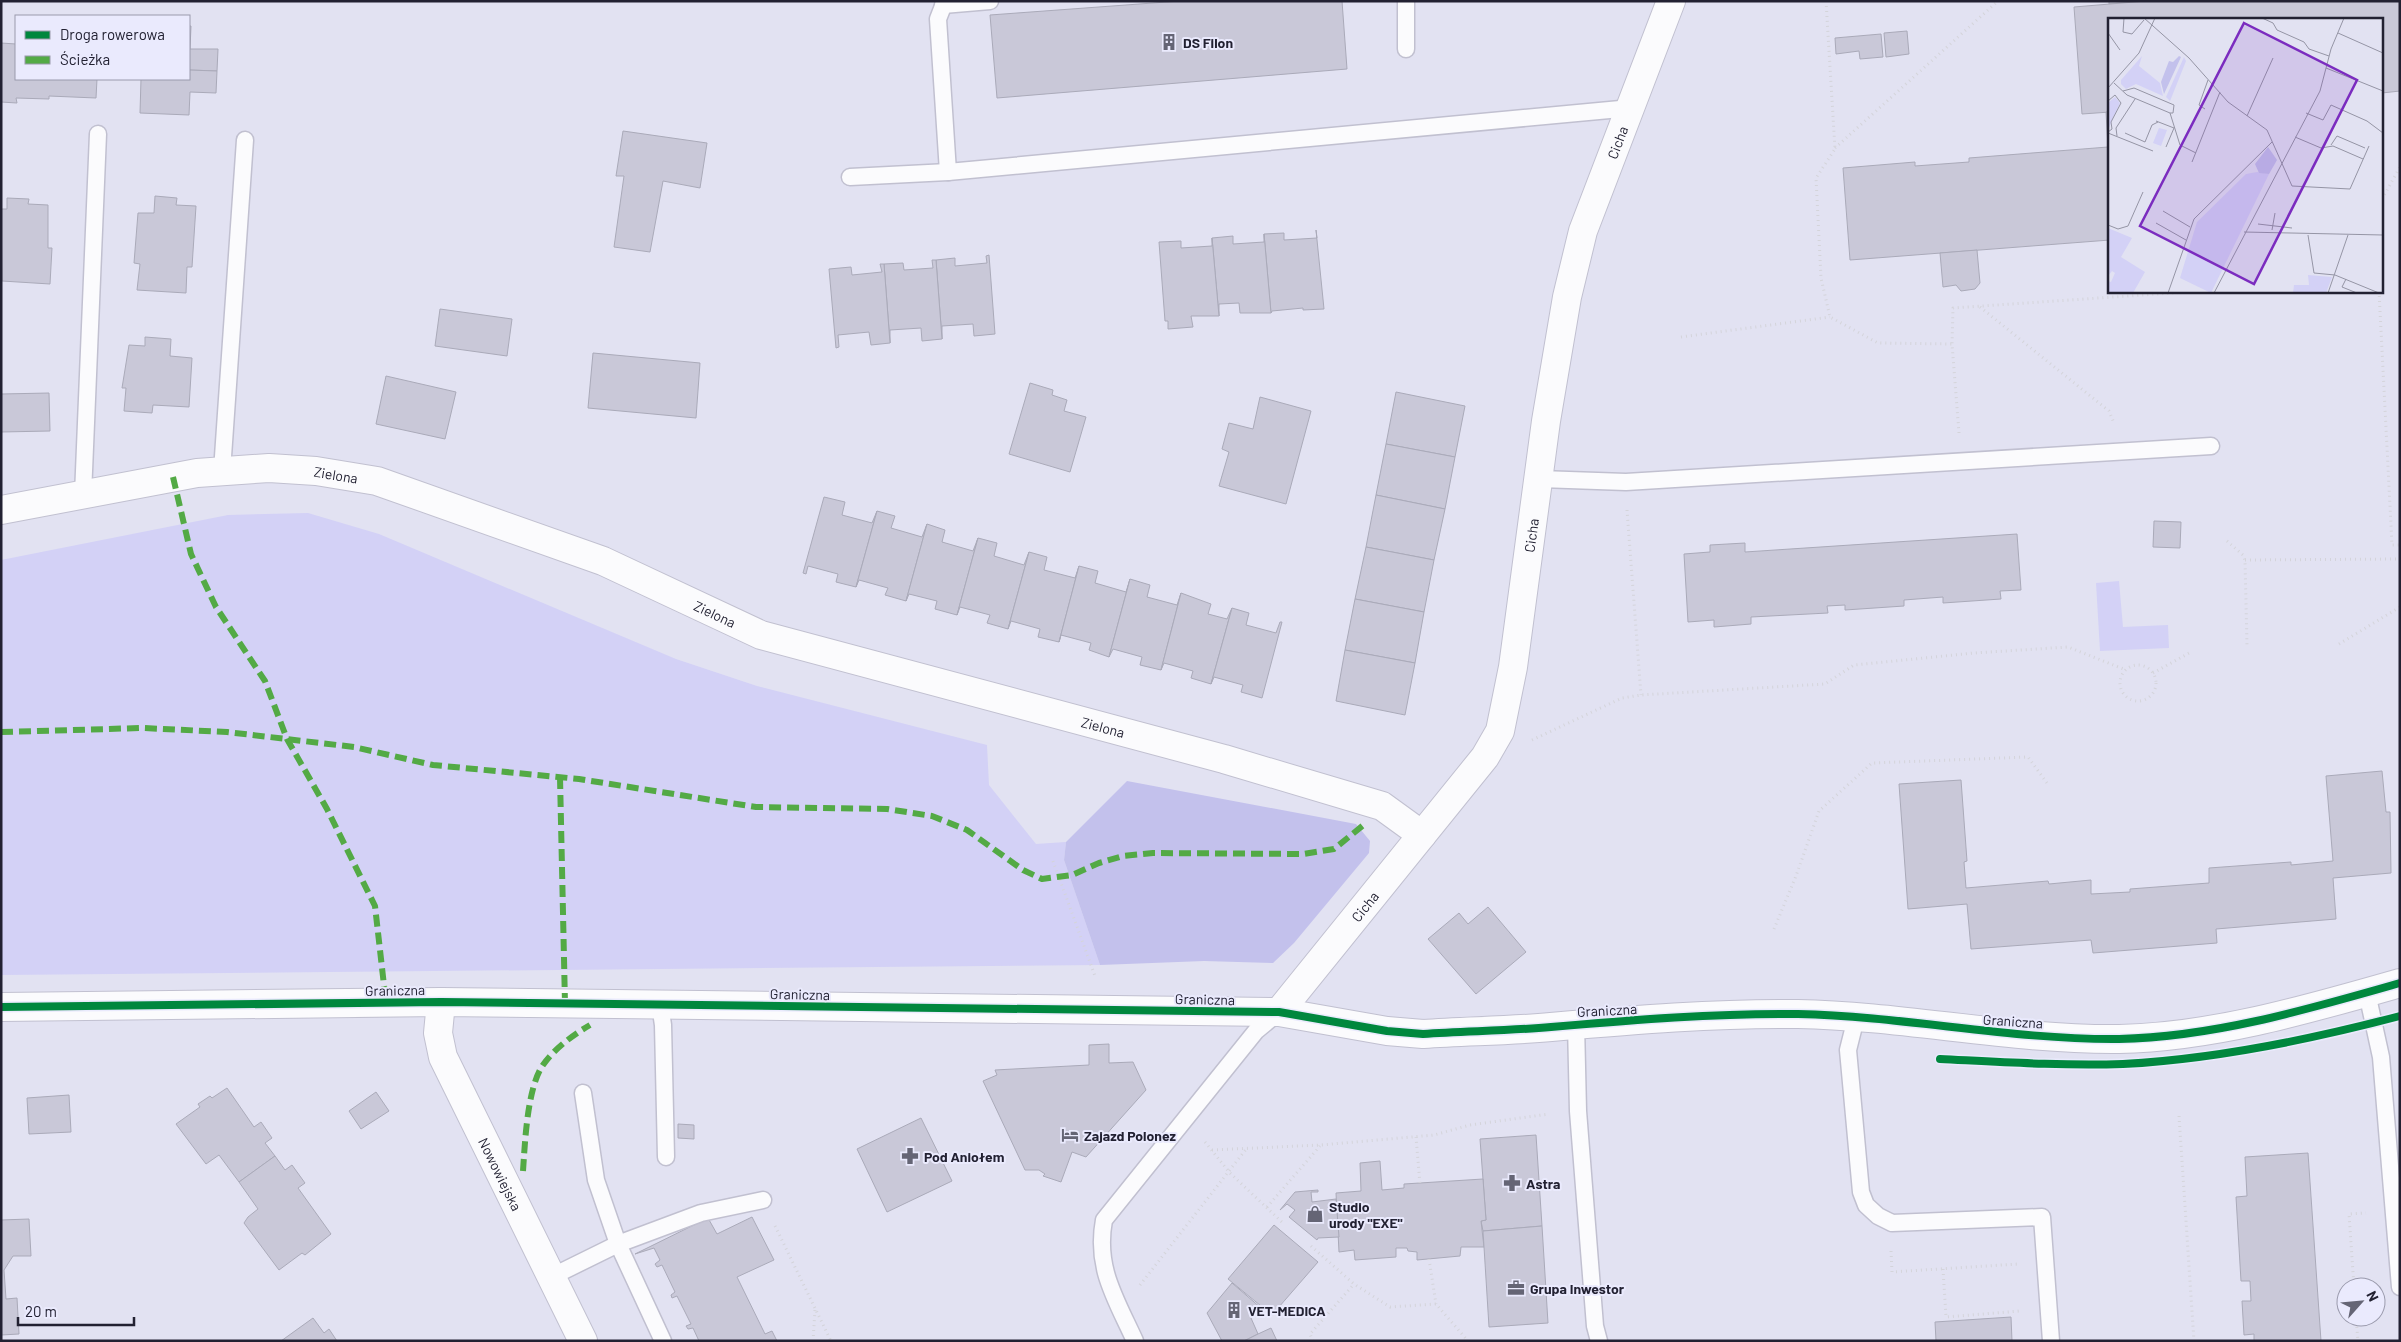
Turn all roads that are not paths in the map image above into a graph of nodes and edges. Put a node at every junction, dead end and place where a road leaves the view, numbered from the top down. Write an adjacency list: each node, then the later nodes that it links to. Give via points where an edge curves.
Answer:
1 (990, 1): 4 (lane)
2 (1406, 1): 5 (lane)
3 (1671, 1): 6 (street, Cicha)
4 (944, 3): 9 (lane, via 938,19)
5 (1406, 49)
6 (1631, 108): 9 (lane); 13 (street, Cicha, via 1583,231 1551,392)
7 (98, 134): 14 (lane)
8 (245, 140): 12 (lane)
9 (948, 172): 10 (lane)
10 (850, 177)
11 (2211, 446): 13 (lane, via 1626,482)
12 (222, 471): 14 (street, Zielona); 16 (street, Zielona, via 269,468 316,471 377,481 603,561 761,634 1224,759 1382,806)
13 (1540, 479): 16 (street, Cicha, via 1513,667 1500,731 1485,757)
14 (83, 495): 15 (street, Zielona)
15 (1, 510)
16 (1422, 835): 22 (street, Cicha)
17 (2400, 983): 18 (street, Graniczna)
18 (2367, 993): 23 (street, Graniczna, via 2193,1033 2119,1039 2004,1034); 30 (lane, via 2381,1057)
19 (441, 1002): 20 (street, Graniczna); 21 (street, Graniczna); 29 (street, Nowowiejska, via 438,1033 443,1058)
20 (660, 1005): 22 (street, Graniczna); 26 (lane)
21 (1, 1007)
22 (1279, 1012): 24 (street, Graniczna, via 1422,1034); 33 (lane, via 1256,1031 1104,1220 1101,1255 1106,1278)
23 (1856, 1018): 24 (street, Graniczna, via 1798,1014); 35 (lane, via 1848,1050 1861,1192 1866,1205 1889,1222 1907,1224 2042,1217)
24 (1576, 1024): 34 (lane, via 1578,1111 1595,1326)
25 (583, 1093): 28 (lane, via 596,1180)
26 (666, 1157)
27 (763, 1200): 28 (lane, via 701,1213)
28 (618, 1244): 29 (lane); 32 (lane)
29 (551, 1276): 31 (street, Nowowiejska)
30 (2400, 1287)
31 (583, 1341)
32 (663, 1341)
33 (1135, 1341)
34 (1599, 1341)
35 (2050, 1341)

